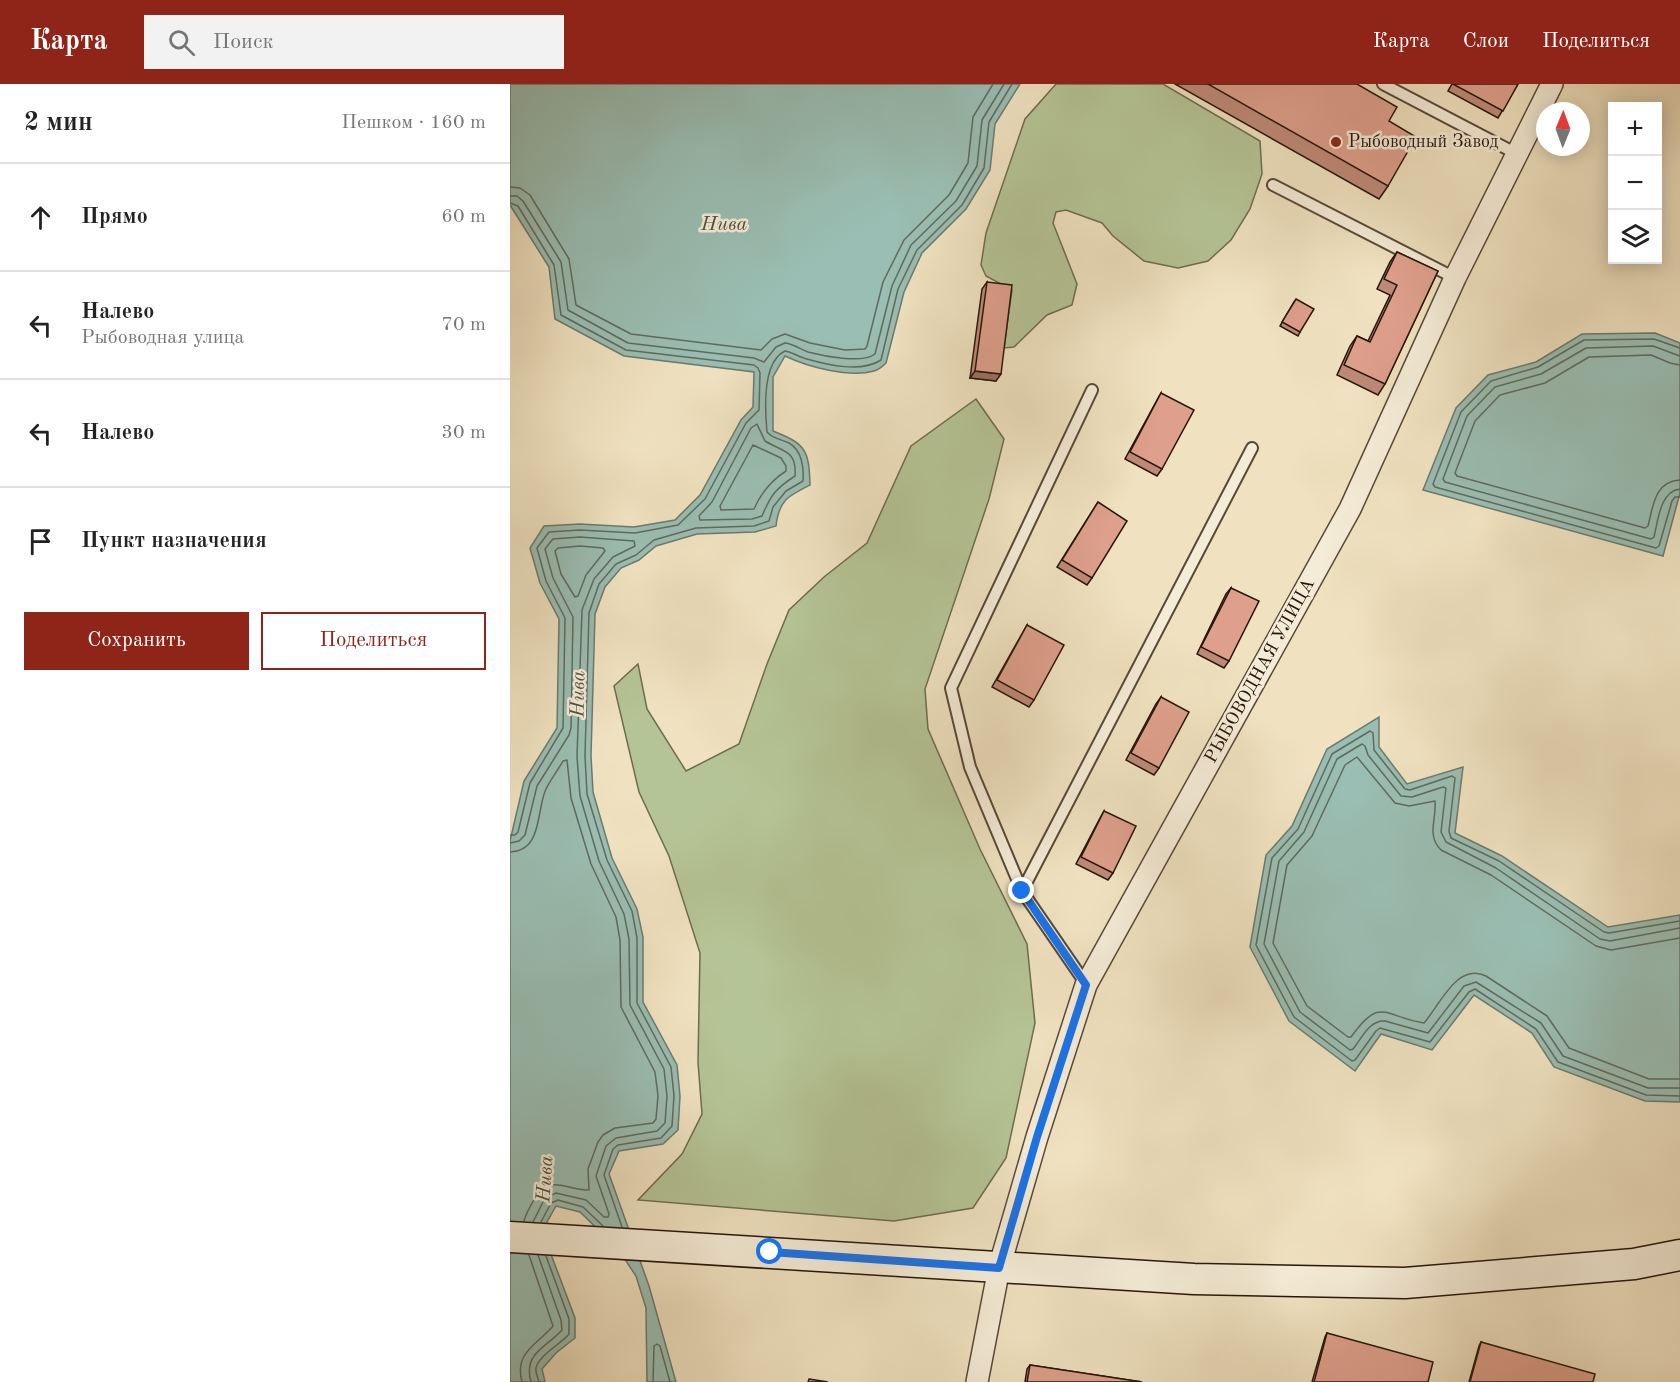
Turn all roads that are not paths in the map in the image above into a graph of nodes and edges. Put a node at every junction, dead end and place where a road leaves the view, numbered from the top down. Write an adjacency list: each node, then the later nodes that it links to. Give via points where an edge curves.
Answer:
1 (1383, 84): 3 (lane)
2 (1552, 84): 3 (street, РЫБОВОДНАЯ УЛИЦА)
3 (1517, 154): 5 (street, РЫБОВОДНАЯ УЛИЦА)
4 (1273, 185): 5 (lane)
5 (1455, 278): 9 (street, РЫБОВОДНАЯ УЛИЦА, via 1350,509)
6 (1092, 390): 8 (lane, via 951,688 970,767)
7 (1252, 448): 8 (lane)
8 (1022, 891): 9 (lane)
9 (1086, 985): 12 (street, РЫБОВОДНАЯ УЛИЦА)
10 (510, 1237): 12 (main road)
11 (1680, 1255): 12 (main road, via 1634,1264 1405,1283 1194,1279)
12 (999, 1268): 13 (street, РЫБОВОДНАЯ УЛИЦА)
13 (977, 1382)

